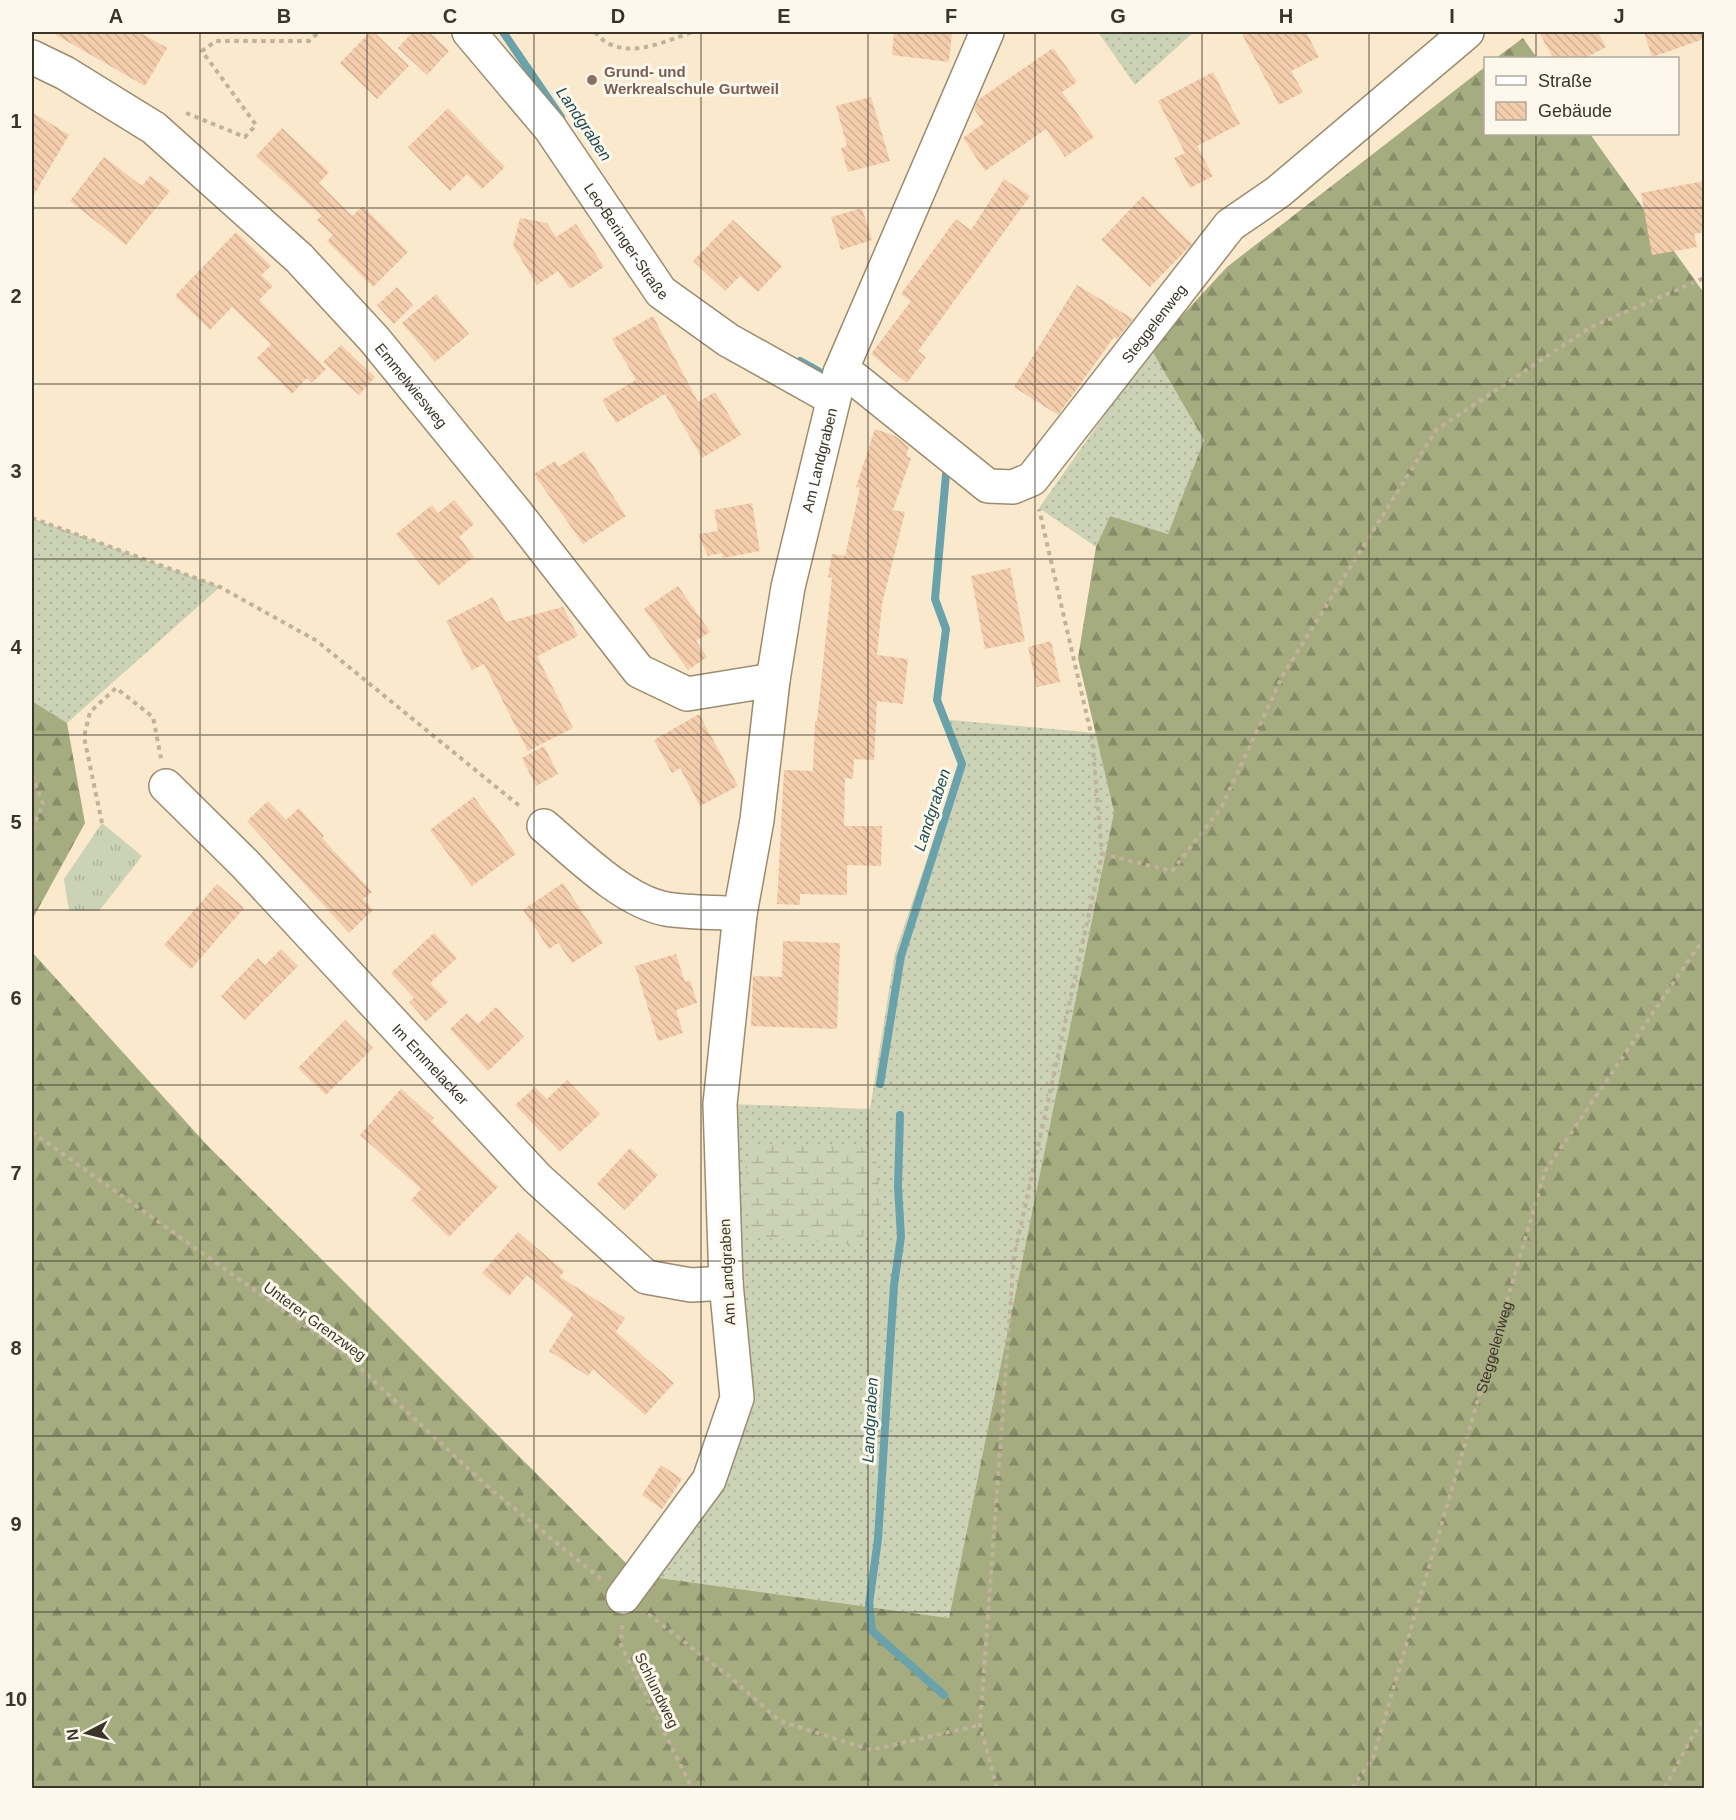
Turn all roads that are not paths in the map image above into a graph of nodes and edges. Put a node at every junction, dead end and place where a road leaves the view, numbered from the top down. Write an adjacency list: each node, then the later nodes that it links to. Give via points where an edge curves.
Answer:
1 (469, 32): 5 (street, Leo-Beringer-Straße, via 550,128 661,292 728,340)
2 (987, 32): 5 (street, Am Landgraben)
3 (1467, 32): 5 (street, Steggelenweg, via 1278,192 1230,225 1032,479 1013,487 988,486 855,379)
4 (32, 57): 6 (street, Emmelwiesweg, via 65,72 154,128 299,258 374,339 639,671 687,694)
5 (836, 386): 6 (street, Am Landgraben, via 788,587)
6 (773, 680): 9 (street, Am Landgraben, via 757,820)
7 (166, 786): 10 (street, Im Emmelacker, via 245,864 537,1178 646,1277 691,1285)
8 (544, 826): 9 (street, via 598,871 633,895 664,909)
9 (740, 914): 10 (street, Am Landgraben, via 720,1104)
10 (726, 1283): 11 (street, Am Landgraben, via 737,1398 709,1480)
11 (623, 1597)

